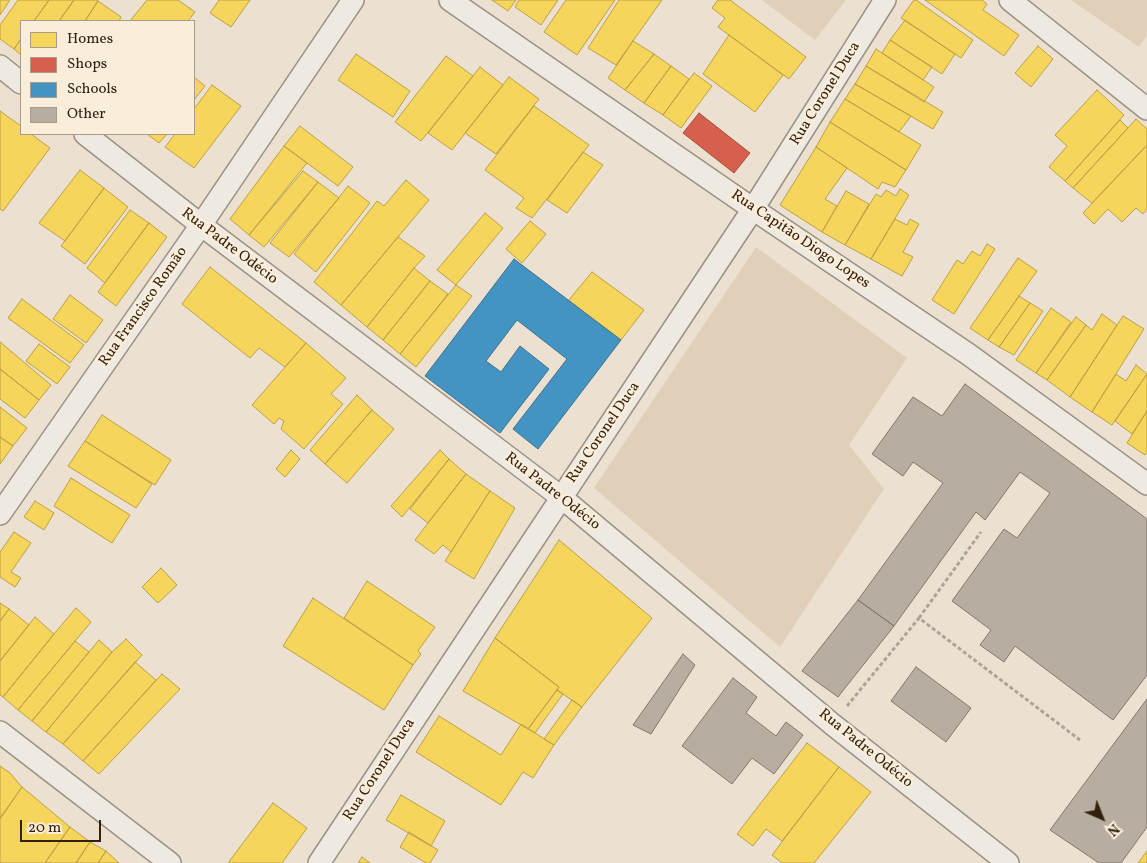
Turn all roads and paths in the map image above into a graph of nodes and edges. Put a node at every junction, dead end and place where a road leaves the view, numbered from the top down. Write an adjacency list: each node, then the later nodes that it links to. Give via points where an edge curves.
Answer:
1 (353, 0): 10 (street, Rua Francisco Romão)
2 (450, 0): 9 (street, Rua Capitão Diogo Lopes)
3 (885, 0): 9 (street, Rua Coronel Duca)
4 (1010, 0): 7 (street)
5 (0, 66): 6 (street)
6 (20, 82)
7 (1147, 108)
8 (86, 135): 10 (street, Rua Padre Odécio)
9 (753, 209): 11 (street, Rua Capitão Diogo Lopes, via 968,354); 12 (street, Rua Coronel Duca)
10 (200, 225): 12 (street, Rua Padre Odécio); 13 (street, Rua Francisco Romão)
11 (1147, 484)
12 (561, 497): 16 (street, Rua Padre Odécio); 20 (street, Rua Coronel Duca)
13 (0, 514)
14 (981, 532): 15 (path)
15 (919, 618): 16 (path); 18 (path)
16 (832, 724): 21 (street, Rua Padre Odécio)
17 (0, 732): 19 (street)
18 (1080, 740)
19 (170, 863)
20 (319, 863)
21 (1008, 863)

